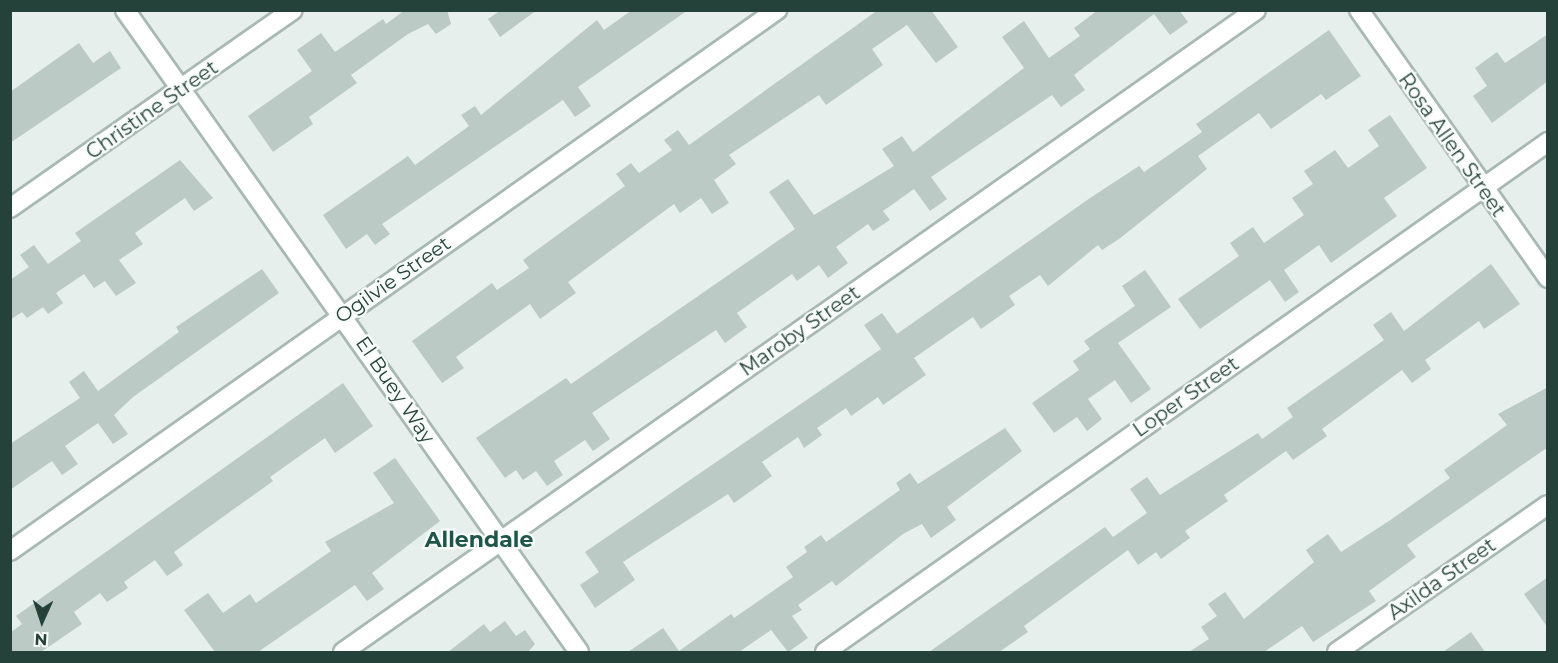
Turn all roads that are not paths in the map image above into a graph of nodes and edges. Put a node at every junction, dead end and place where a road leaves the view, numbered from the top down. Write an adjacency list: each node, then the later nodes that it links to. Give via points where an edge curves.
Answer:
1 (125, 10): 6 (street, El Buey Way)
2 (293, 10): 6 (street, Christine Street)
3 (777, 10): 11 (street, Ogilvie Street)
4 (1256, 10): 13 (street, Maroby Street)
5 (1359, 10): 8 (street, Rosa Allen Street)
6 (180, 90): 9 (street, Christine Street); 11 (street, El Buey Way)
7 (1548, 142): 8 (street, Loper Street)
8 (1481, 188): 10 (street, Rosa Allen Street); 17 (street, Loper Street)
9 (10, 208)
10 (1548, 278)
11 (344, 314): 13 (street, El Buey Way); 14 (street, Ogilvie Street)
12 (1548, 506): 18 (street, Axilda Street)
13 (498, 540): 15 (street, Maroby Street); 16 (street, El Buey Way)
14 (10, 551)
15 (343, 652)
16 (579, 652)
17 (825, 652)
18 (1337, 652)

